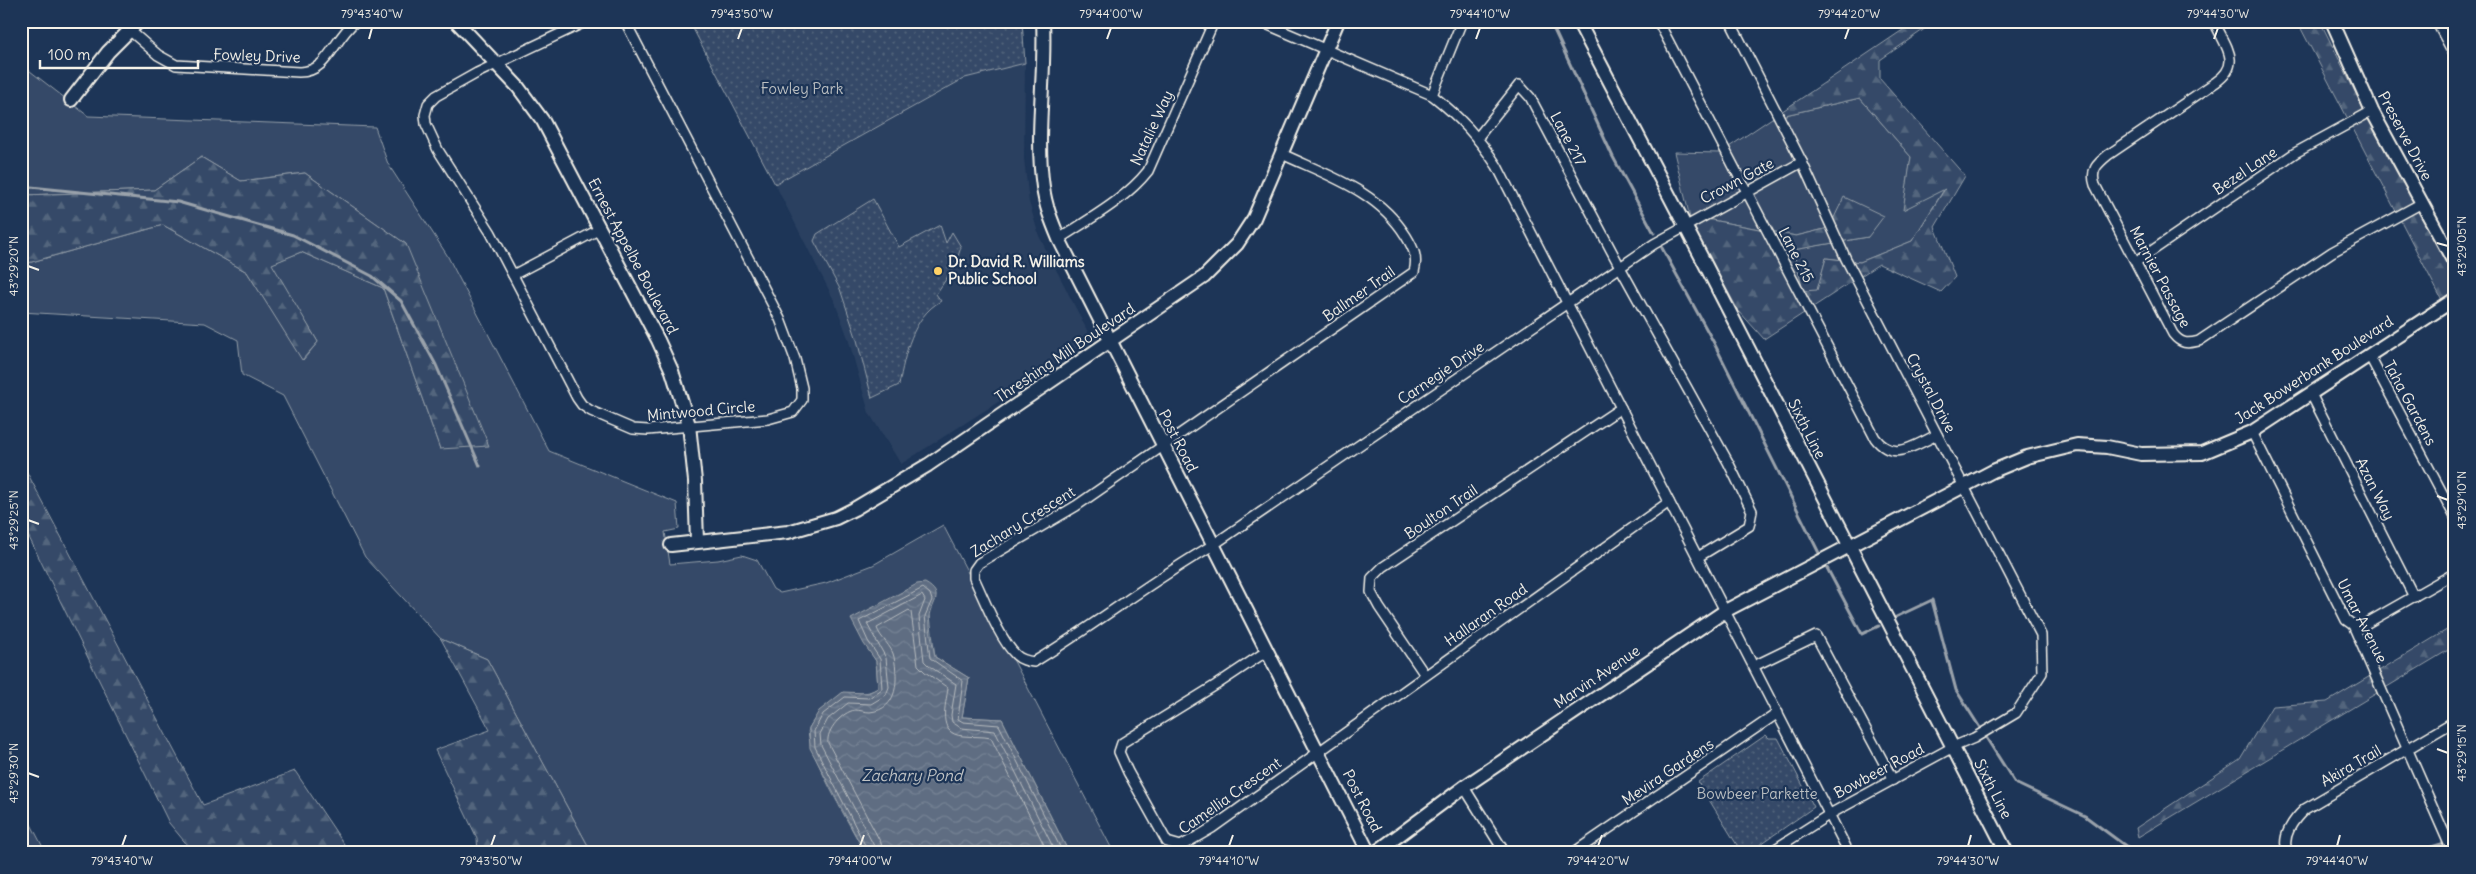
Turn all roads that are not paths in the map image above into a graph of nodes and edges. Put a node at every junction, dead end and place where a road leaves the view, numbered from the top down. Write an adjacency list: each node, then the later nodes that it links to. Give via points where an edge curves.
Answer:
1 (356, 21): 16 (street, Fowley Drive, via 340,36 319,68 306,72 176,65 158,54)
2 (456, 21): 19 (street, Ernest Appelbe Boulevard)
3 (586, 21): 19 (street, Mintwood Circle)
4 (625, 21): 41 (street, Mintwood Circle, via 780,319 802,388 802,400 793,412 753,421)
5 (1043, 21): 30 (street, Post Road, via 1043,187)
6 (1214, 21): 30 (street, Natalie Way, via 1148,171 1118,200)
7 (1259, 21): 17 (street)
8 (1338, 21): 17 (street, Threshing Mill Boulevard)
9 (1462, 21): 20 (street)
10 (1578, 21): 28 (street, Sixth Line)
11 (1658, 21): 26 (street, Lane 215)
12 (1730, 21): 25 (street, Crystal Drive)
13 (2214, 21): 31 (street, Marnier Passage, via 2230,58 2229,72 2108,155 2093,170 2095,184)
14 (2332, 21): 22 (street, Preserve Drive)
15 (2436, 21): 18 (street)
16 (129, 24): 21 (street)
17 (1326, 51): 20 (street); 24 (street, Threshing Mill Boulevard)
18 (2455, 56)
19 (498, 64): 29 (street, Ernest Appelbe Boulevard, via 543,121); 34 (street, Mintwood Circle, via 436,96 428,104 425,120 438,150 489,229)
20 (1432, 95): 23 (street)
21 (71, 100)
22 (2372, 111): 27 (street, Preserve Drive); 31 (street, Bezel Lane, via 2295,153)
23 (1478, 136): 33 (street, Lane 217, via 1519,85 1530,97); 36 (street, via 1497,166)
24 (1282, 154): 37 (street, Threshing Mill Boulevard, via 1254,218 1223,260 1204,278); 44 (street, Ballmer Trail, via 1345,183 1383,206 1412,247 1417,260 1414,272)
25 (1802, 162): 26 (street, Crown Gate); 43 (street, Crystal Drive, via 1846,259)
26 (1747, 191): 28 (street, Crown Gate); 43 (street, Lane 215, via 1880,445 1886,450 1899,452)
27 (2422, 203): 31 (street, Marnier Passage, via 2332,252 2193,343 2185,344 2173,334); 32 (street, Preserve Drive)
28 (1684, 225): 33 (street, Carnegie Drive); 51 (street, Sixth Line)
29 (600, 229): 34 (street); 41 (street, Ernest Appelbe Boulevard, via 666,355)
30 (1059, 239): 37 (street, Post Road)
31 (2136, 261)
32 (2455, 264)
33 (1620, 267): 36 (street, Carnegie Drive); 52 (street, via 1752,511 1749,526)
34 (514, 275): 41 (street, Mintwood Circle, via 582,405 634,429)
35 (2455, 299): 38 (street, Jack Bowerbank Boulevard)
36 (1567, 303): 40 (street); 50 (street, Carnegie Drive)
37 (1109, 343): 44 (street, Post Road); 48 (street, Threshing Mill Boulevard, via 928,465 854,509 788,532)
38 (2370, 355): 39 (street, Jack Bowerbank Boulevard); 47 (street, Taha Gardens)
39 (2310, 394): 42 (street, Jack Bowerbank Boulevard); 54 (street, Azan Way)
40 (1621, 408): 46 (street); 59 (street, Boulton Trail, via 1372,578 1371,592 1379,607)
41 (688, 425): 48 (street, Ernest Appelbe Boulevard, via 695,481)
42 (2252, 432): 45 (street, Jack Bowerbank Boulevard, via 2202,453 2141,454 2107,447 2078,446 2055,449 2027,457); 56 (street, Umar Avenue, via 2346,620)
43 (1937, 435): 45 (street, Crystal Drive)
44 (1162, 446): 50 (street, Post Road); 50 (street, Zachary Crescent, via 1076,506 979,563 974,570 974,578 988,606 1016,656 1034,662)
45 (1965, 486): 51 (street, Jack Bowerbank Boulevard); 62 (street, Crystal Drive, via 2041,635 2042,673 2016,713)
46 (1669, 502): 52 (street); 59 (street, Hallaran Road)
47 (2455, 517)
48 (697, 542): 49 (street, Threshing Mill Boulevard)
49 (671, 545)
50 (1213, 545): 57 (street, Post Road)
51 (1849, 547): 55 (street, Marvin Avenue); 62 (street, Sixth Line)
52 (1698, 557): 55 (street)
53 (2455, 573): 54 (street)
54 (2414, 597): 56 (street, via 2360,627)
55 (1725, 611): 58 (street); 66 (street, Marvin Avenue)
56 (2353, 626): 63 (street, Umar Avenue)
57 (1267, 651): 64 (street, Post Road); 64 (street, Camellia Crescent, via 1122,742 1119,752 1128,772 1167,842 1181,846 1231,815)
58 (1754, 666): 60 (street); 65 (street, via 1816,636)
59 (1426, 675): 64 (street, Hallaran Road)
60 (1778, 713): 67 (street); 71 (street, Mevira Gardens)
61 (2455, 721): 63 (street, Akira Trail)
62 (1953, 747): 65 (street, Bowbeer Road); 74 (street, Sixth Line)
63 (2406, 749): 75 (street, Akira Trail, via 2305,808 2290,824); 76 (street, Umar Avenue)
64 (1318, 751): 68 (street, Post Road)
65 (1893, 780): 67 (street, Bowbeer Road)
66 (1464, 788): 69 (street, Marvin Avenue); 70 (street)
67 (1830, 814): 72 (street, Bowbeer Road); 73 (street)
68 (1370, 853)
69 (1375, 853)
70 (1504, 853)
71 (1573, 853)
72 (1769, 853)
73 (1850, 853)
74 (2007, 853)
75 (2288, 853)
76 (2453, 853)

